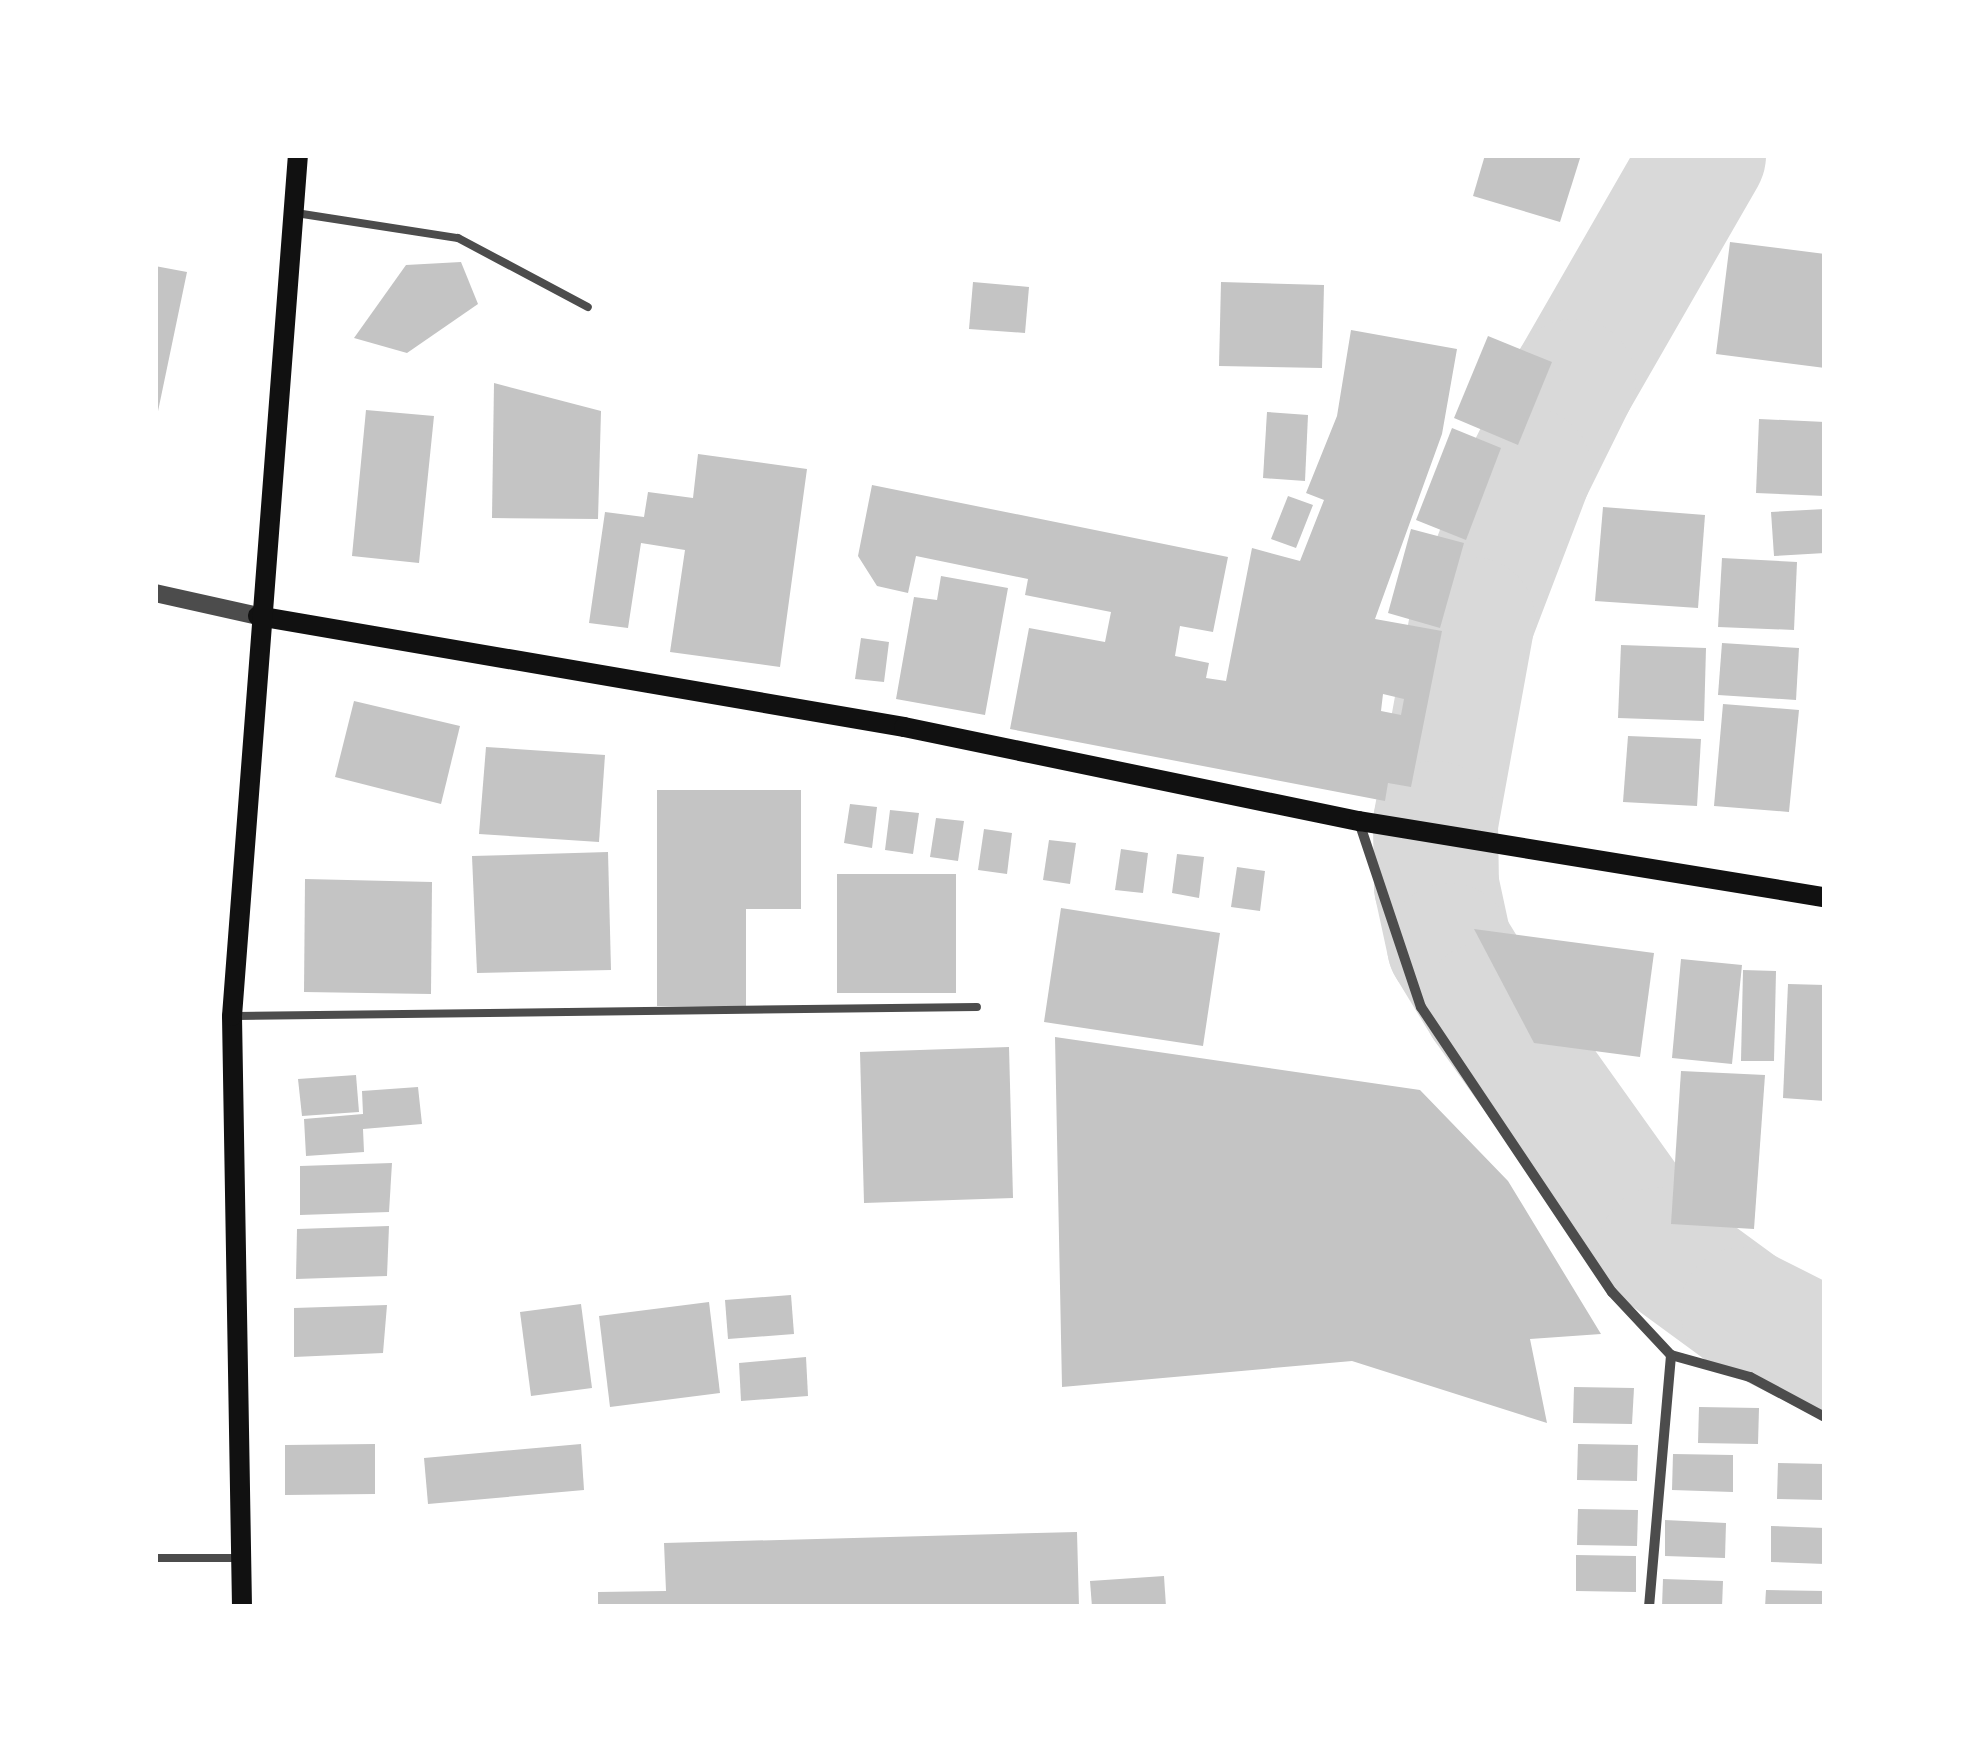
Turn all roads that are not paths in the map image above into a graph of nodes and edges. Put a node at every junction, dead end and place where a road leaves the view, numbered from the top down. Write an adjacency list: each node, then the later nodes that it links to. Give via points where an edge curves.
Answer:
1 (298, 155): 2 (main road)
2 (293, 213): 3 (lane, via 458,238); 5 (main road)
3 (588, 307)
4 (155, 593): 5 (street)
5 (258, 616): 6 (main road, via 904,728); 9 (main road)
6 (1359, 821): 7 (main road); 10 (street, via 1421,1007 1612,1292)
7 (1825, 898)
8 (977, 1007): 9 (lane)
9 (232, 1016): 13 (main road)
10 (1671, 1354): 11 (street, via 1750,1376); 15 (street)
11 (1825, 1417)
12 (155, 1558): 13 (lane)
13 (243, 1558): 14 (main road)
14 (242, 1607)
15 (1649, 1607)

